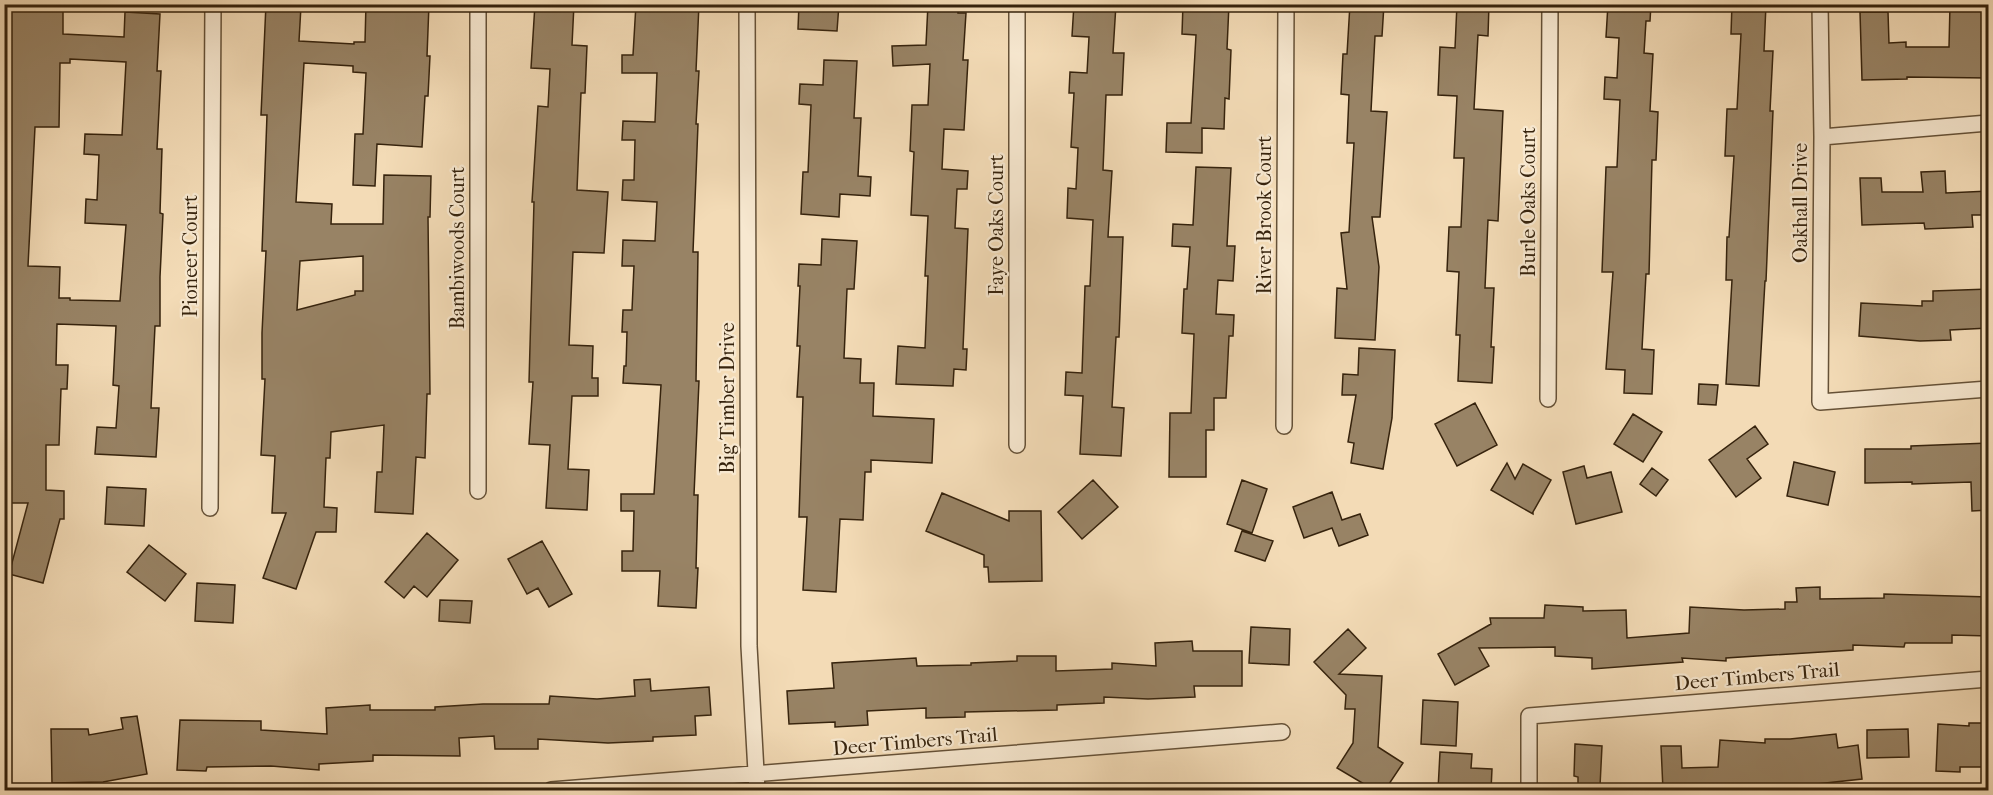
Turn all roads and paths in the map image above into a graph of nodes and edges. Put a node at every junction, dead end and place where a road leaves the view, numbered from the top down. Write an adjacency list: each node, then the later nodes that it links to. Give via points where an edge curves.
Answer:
1 (213, 4): 15 (street, Pioneer Court)
2 (478, 4): 14 (street, Bambiwoods Court)
3 (747, 4): 18 (street, Big Timber Drive, via 749,646)
4 (1017, 4): 13 (street, Faye Oaks Court)
5 (1286, 4): 12 (street, River Brook Court)
6 (1550, 4): 11 (street, Burle Oaks Court)
7 (1820, 4): 9 (street, Oakhall Drive)
8 (1989, 123): 9 (street)
9 (1822, 137): 10 (street, Oakhall Drive, via 1820,402)
10 (1989, 389)
11 (1548, 399)
12 (1284, 426)
13 (1017, 445)
14 (478, 491)
15 (210, 508)
16 (1989, 679): 21 (street, Deer Timbers Trail, via 1529,716)
17 (1282, 732): 18 (street, Deer Timbers Trail)
18 (756, 775): 19 (street, Deer Timbers Trail); 20 (street, Big Timber Drive)
19 (550, 790)
20 (757, 790)
21 (1529, 790)

